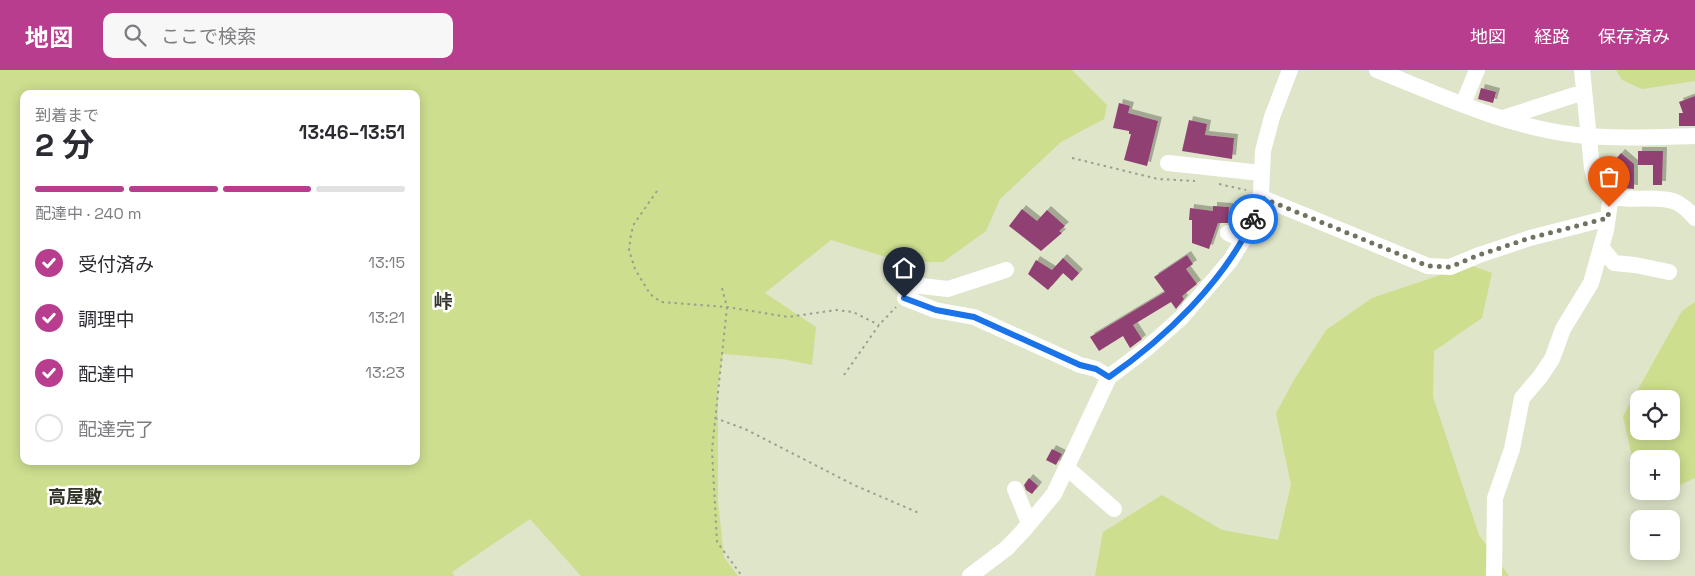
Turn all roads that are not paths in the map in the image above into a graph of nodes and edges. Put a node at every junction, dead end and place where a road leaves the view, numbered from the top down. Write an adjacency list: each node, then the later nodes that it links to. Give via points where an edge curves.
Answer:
1 (1290, 70): 12 (street, via 1272,117)
2 (1377, 70): 5 (street)
3 (1477, 70): 7 (street)
4 (1582, 70): 6 (street)
5 (1416, 77): 7 (street)
6 (1584, 92): 8 (street); 9 (street)
7 (1464, 104): 8 (street)
8 (1503, 118): 9 (street, via 1544,130)
9 (1590, 136): 10 (street); 13 (street, via 1595,180 1602,191)
10 (1695, 136)
11 (1168, 163): 12 (street)
12 (1261, 173): 14 (street)
13 (1611, 196): 15 (street); 16 (street, via 1675,202)
14 (1260, 197): 15 (street, via 1428,266 1441,268 1530,238); 20 (street, via 1257,209 1236,236 1230,261 1181,318 1158,330 1146,349)
15 (1608, 218): 17 (street)
16 (1695, 218)
17 (1601, 247): 19 (street, via 1614,263); 26 (street, via 1591,283 1564,329 1552,359 1522,398 1512,449 1494,498)
18 (1006, 270): 20 (street, via 948,289 912,285 904,298 936,310 974,317)
19 (1669, 272)
20 (1109, 377): 21 (street)
21 (1067, 468): 23 (street); 24 (street, via 1054,494)
22 (1015, 489): 24 (street)
23 (1114, 509)
24 (1029, 524): 25 (street, via 1007,548)
25 (970, 576)
26 (1494, 576)

